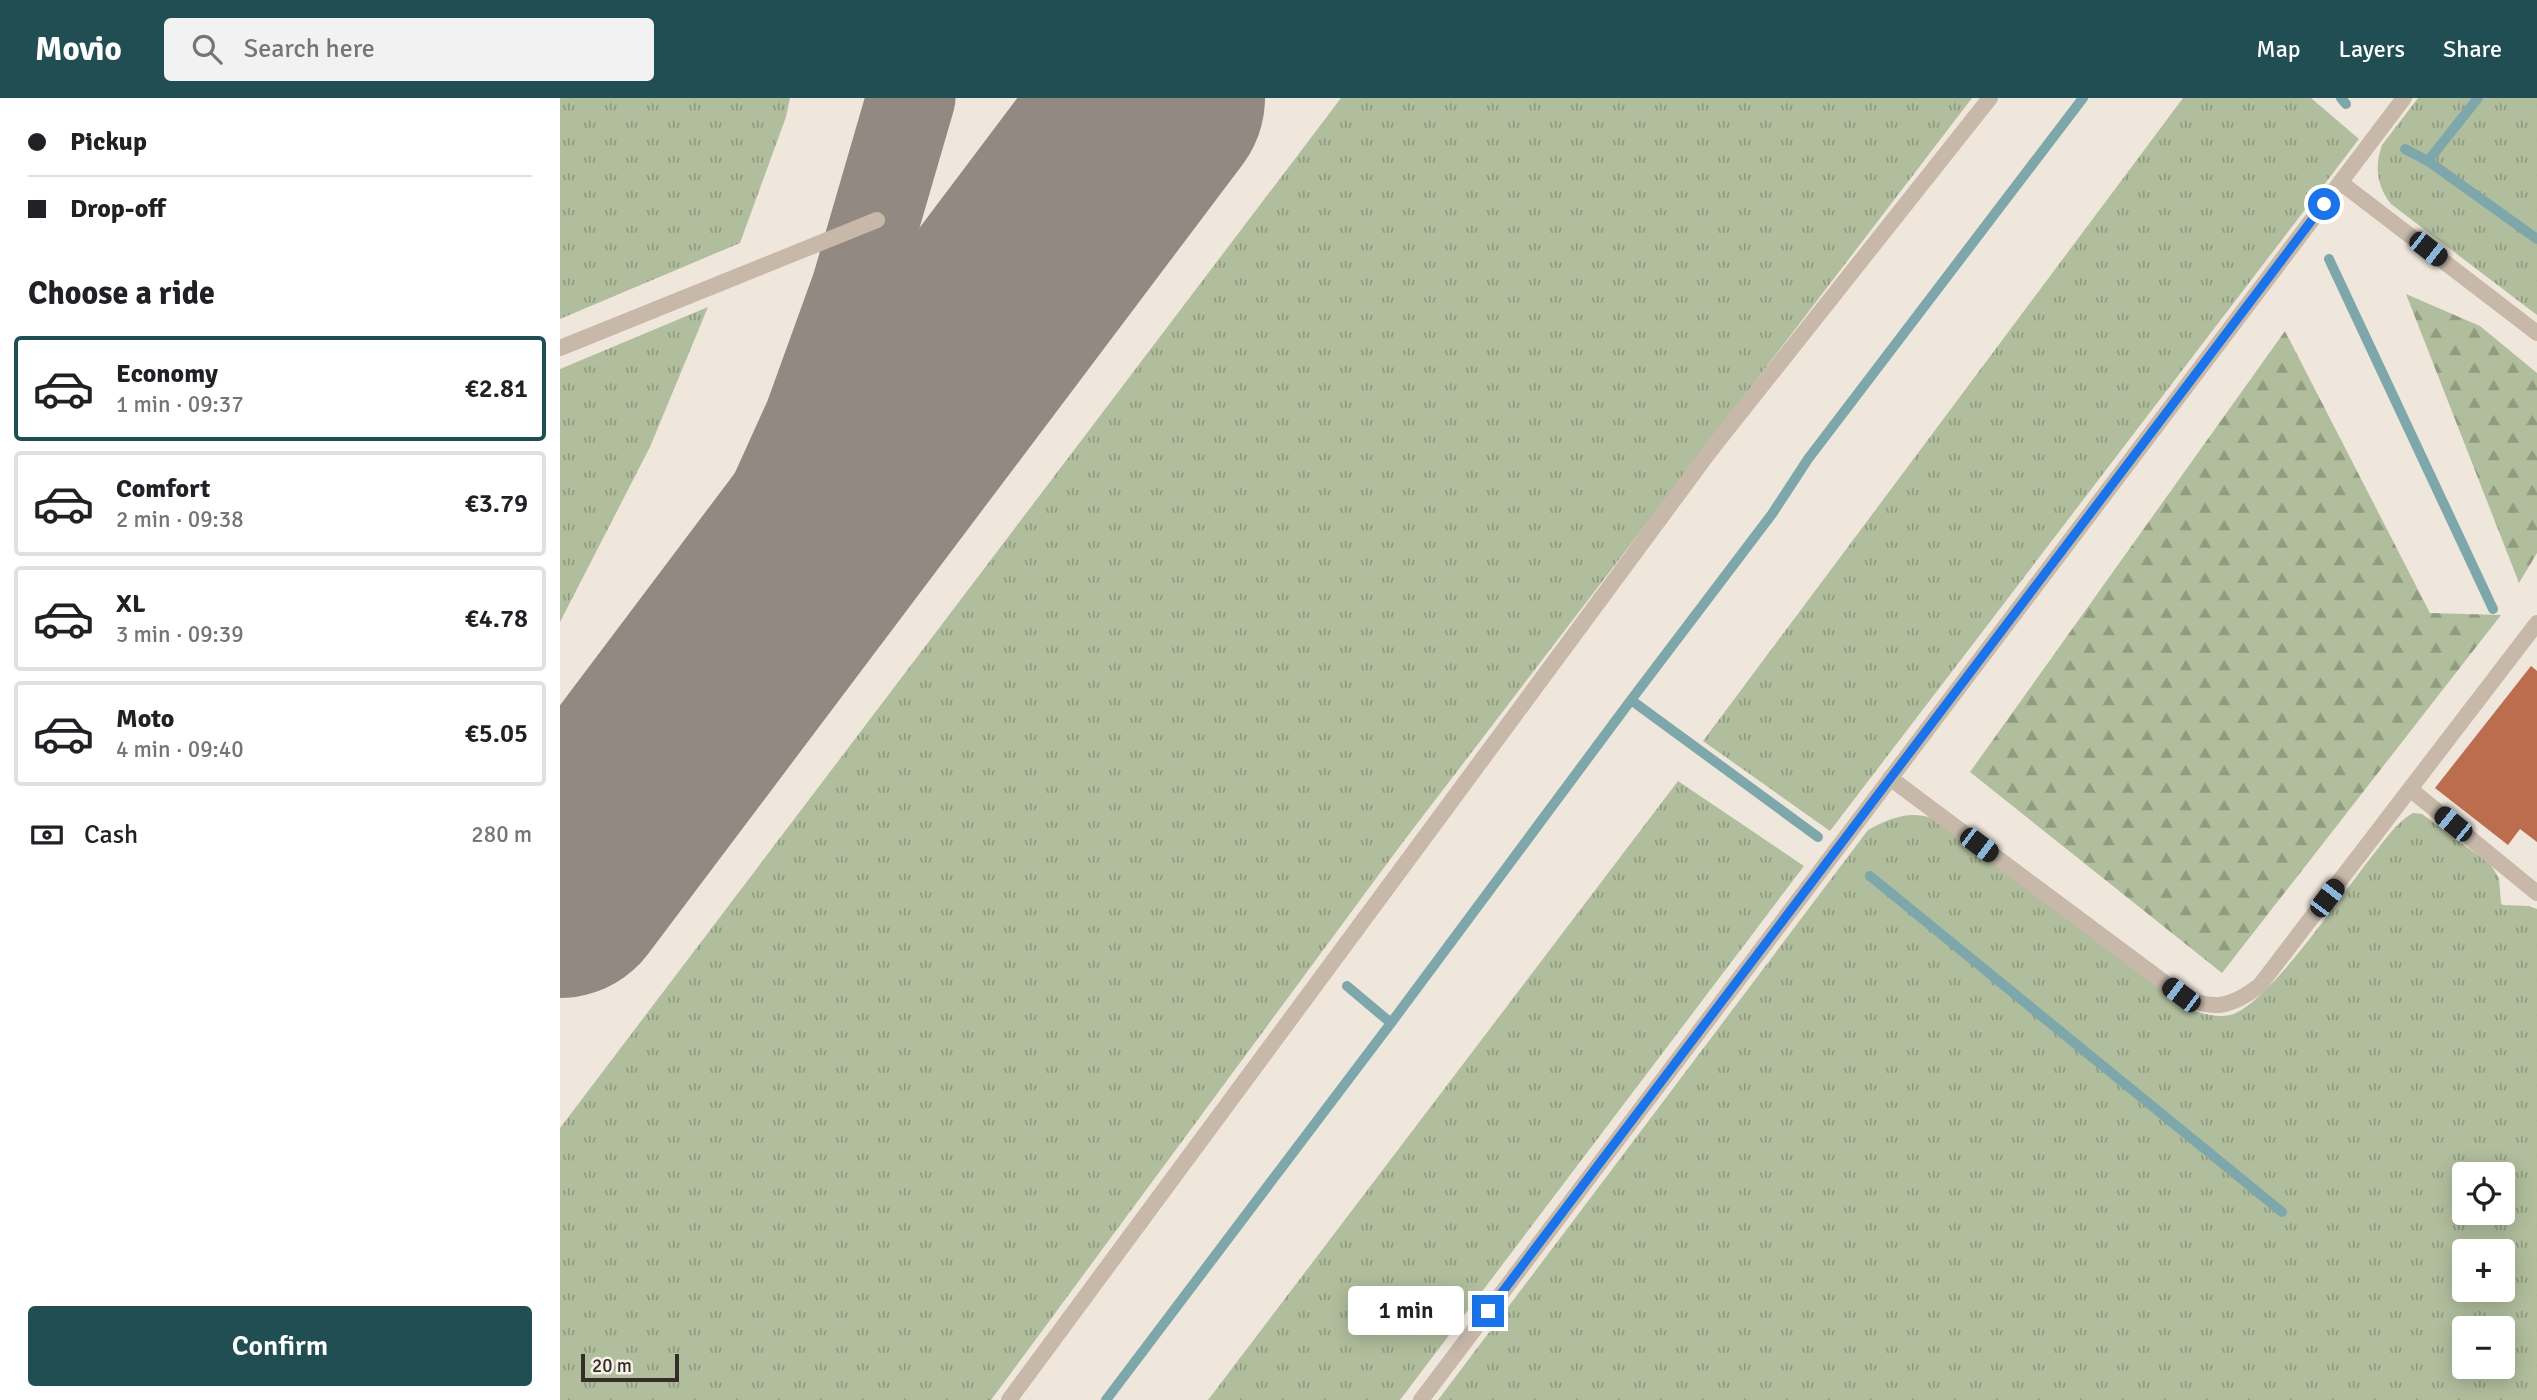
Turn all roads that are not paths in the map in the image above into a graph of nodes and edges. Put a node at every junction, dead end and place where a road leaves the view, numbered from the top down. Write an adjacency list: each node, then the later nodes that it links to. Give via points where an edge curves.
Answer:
1 (1990, 98): 11 (lane, via 1710,452)
2 (2404, 98): 3 (lane)
3 (2340, 182): 5 (lane); 8 (lane)
4 (877, 220): 6 (lane)
5 (2537, 333)
6 (560, 348)
7 (2535, 631): 9 (lane)
8 (1890, 778): 9 (lane, via 2181,995 2198,1004 2221,1006 2242,1000 2260,985); 12 (lane)
9 (2410, 789): 10 (lane)
10 (2537, 893)
11 (1009, 1400)
12 (1421, 1400)

